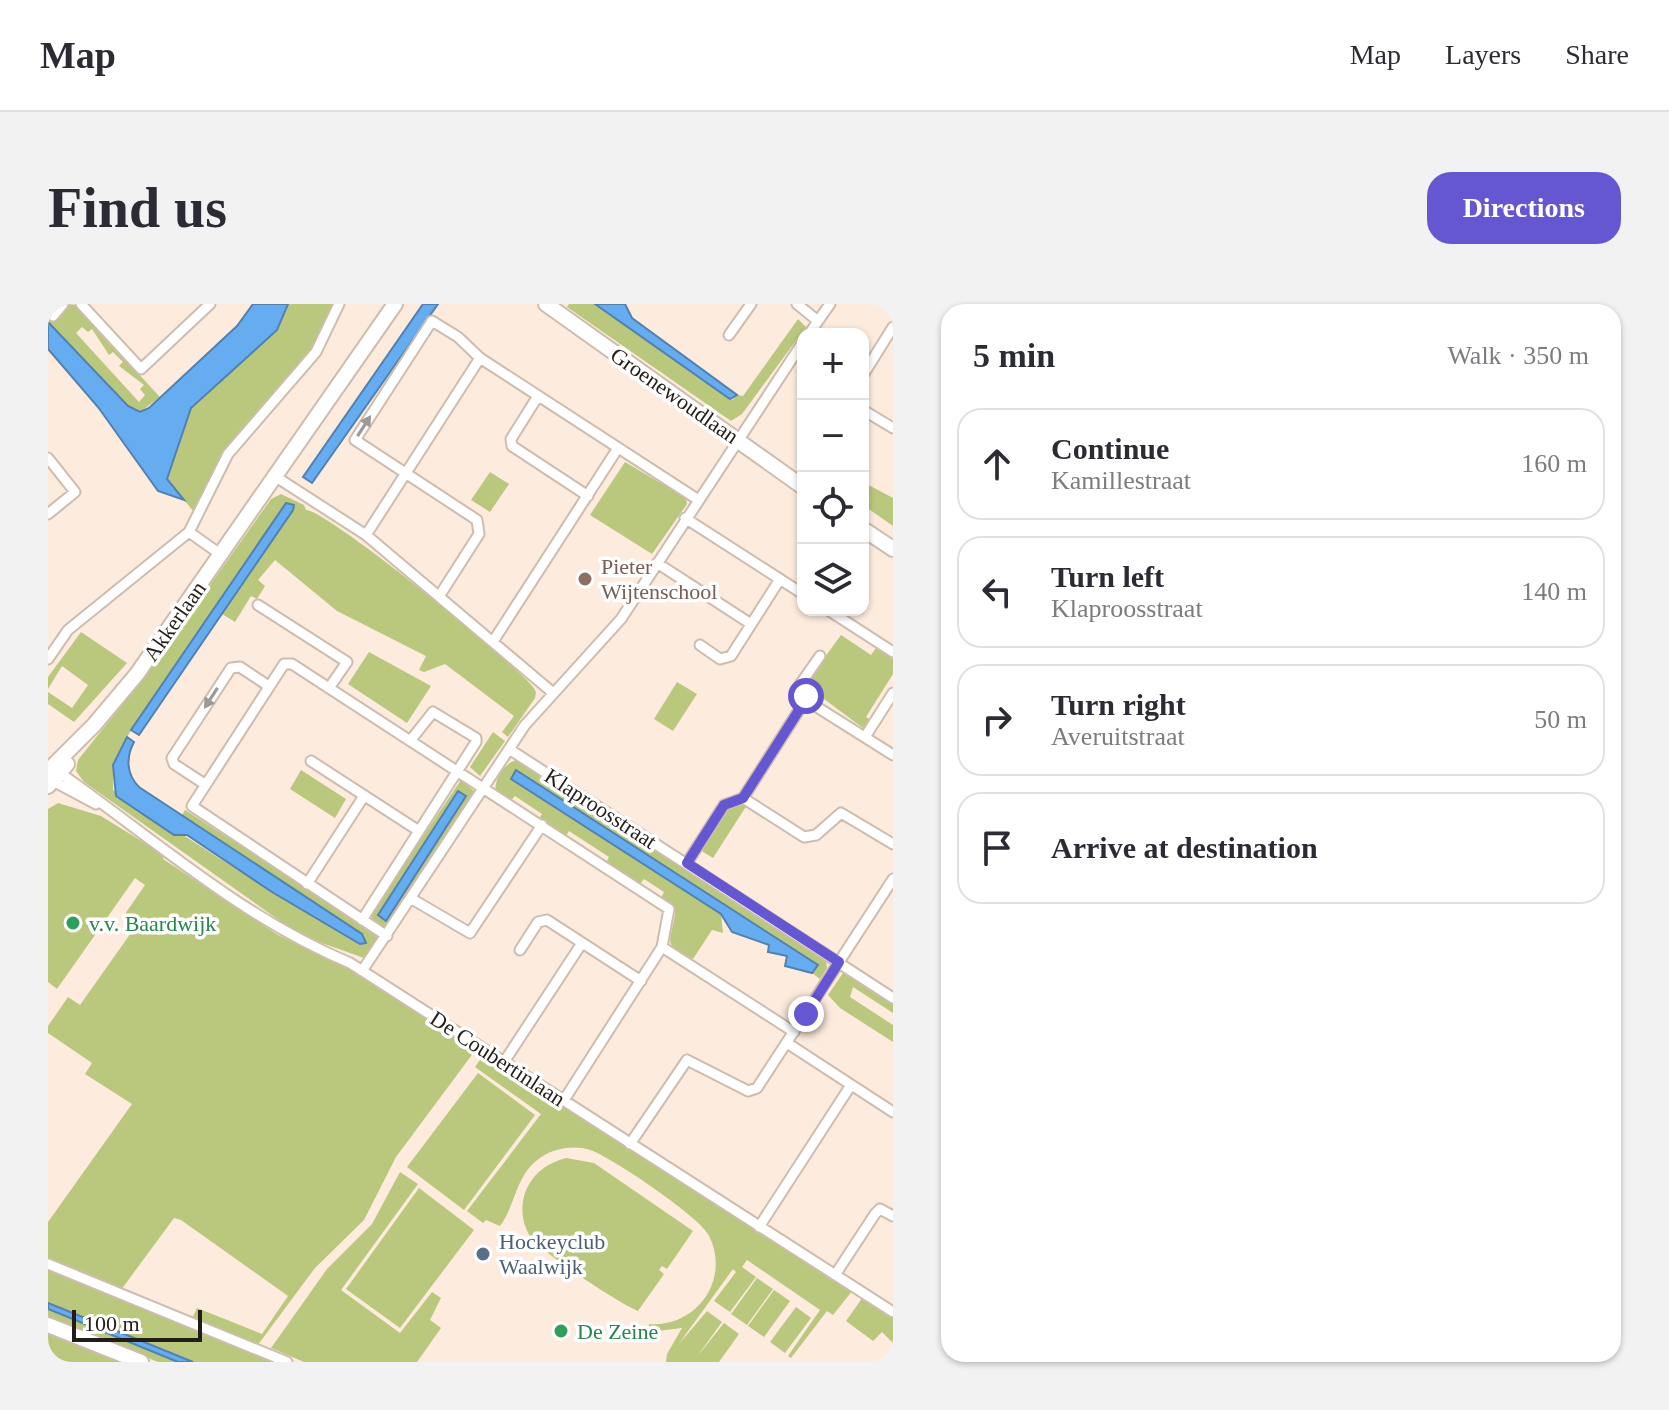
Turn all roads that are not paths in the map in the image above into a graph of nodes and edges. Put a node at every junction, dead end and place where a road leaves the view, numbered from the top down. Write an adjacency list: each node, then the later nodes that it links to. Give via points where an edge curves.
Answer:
1 (63, 304): 10 (street)
2 (210, 304): 9 (street, via 141,369)
3 (339, 304): 31 (street, via 316,352 228,454)
4 (395, 304): 25 (street, Akkerlaan)
5 (546, 304): 21 (street, Groenewoudlaan)
6 (751, 304): 14 (street)
7 (797, 304): 11 (street)
8 (830, 304): 11 (street)
9 (86, 306)
10 (53, 316)
11 (818, 321): 13 (street)
12 (893, 327): 17 (street)
13 (813, 328)
14 (729, 335)
15 (797, 351): 21 (street)
16 (480, 358): 18 (street); 24 (street); 24 (street, one-way to 16, via 355,440 432,321)
17 (869, 365)
18 (538, 396): 22 (street); 27 (street, via 511,439 512,446)
19 (869, 414): 20 (street)
20 (893, 428)
21 (737, 440): 26 (street, Groenewoudlaan); 28 (street)
22 (618, 448): 27 (street); 28 (street)
23 (48, 458): 29 (street, via 75,492)
24 (405, 474): 33 (street); 39 (street, via 481,526)
25 (273, 475): 33 (street); 35 (street, Akkerlaan)
26 (797, 483)
27 (588, 496): 43 (street)
28 (697, 499): 30 (street)
29 (48, 514)
30 (685, 518): 36 (street); 37 (street)
31 (189, 532): 35 (street); 47 (street, via 68,630)
32 (869, 533): 34 (street)
33 (366, 535): 39 (street)
34 (893, 549)
35 (220, 554): 59 (street, Akkerlaan, via 89,738)
36 (657, 563): 42 (street); 50 (street, via 605,640)
37 (780, 579): 38 (street); 42 (street)
38 (797, 590)
39 (440, 595): 43 (street)
40 (258, 605): 49 (street, via 347,662)
41 (837, 616): 45 (street)
42 (751, 624): 44 (street, via 726,659)
43 (494, 640): 50 (street)
44 (700, 645)
45 (893, 652)
46 (820, 656): 52 (street, via 799,686)
47 (48, 659)
48 (267, 685): 49 (street, via 278,668 292,664); 60 (street); 60 (street, one-way to 60, via 240,667 231,668 189,732 171,761)
49 (329, 688): 54 (street)
50 (552, 692): 55 (street)
51 (893, 693): 53 (street)
52 (809, 702): 53 (street); 63 (street)
53 (865, 737): 56 (street)
54 (410, 741): 58 (street); 58 (street, via 427,716 438,712 476,738)
55 (509, 749): 61 (street); 67 (street, Klaproosstraat)
56 (893, 755)
57 (311, 761): 62 (street)
58 (458, 772): 61 (street); 65 (street)
59 (51, 774): 77 (street, De Coubertinlaan, via 284,932)
60 (203, 783): 69 (street, via 192,806 198,814)
61 (484, 788): 64 (street); 70 (street)
62 (364, 796): 65 (street); 69 (street)
63 (743, 798): 66 (street, via 804,837 816,835 841,813); 67 (street, via 724,805)
64 (542, 825): 70 (street, via 470,933); 74 (street, via 669,909)
65 (419, 831): 71 (street)
66 (893, 844)
67 (687, 863): 76 (street, Klaproosstraat)
68 (893, 879): 76 (street)
69 (307, 884): 71 (street)
70 (412, 899): 72 (street)
71 (362, 920): 72 (street)
72 (387, 936): 77 (street)
73 (582, 943): 75 (street, via 541,920); 78 (street); 82 (street)
74 (662, 947): 78 (street); 80 (street)
75 (520, 950)
76 (839, 962): 79 (street, Klaproosstraat); 80 (street)
77 (362, 971): 82 (street, De Coubertinlaan)
78 (641, 981): 84 (street)
79 (893, 998)
80 (794, 1032): 81 (street)
81 (787, 1043): 83 (street); 86 (street, via 753,1092 695,1062 684,1062)
82 (504, 1062): 84 (street, De Coubertinlaan)
83 (851, 1085): 85 (street); 88 (street)
84 (564, 1100): 86 (street, De Coubertinlaan)
85 (893, 1112)
86 (630, 1144): 88 (street, De Coubertinlaan)
87 (893, 1216): 90 (street, via 880,1209 875,1214)
88 (759, 1227): 90 (street, De Coubertinlaan)
89 (48, 1264): 94 (street)
90 (835, 1275): 91 (street, De Coubertinlaan)
91 (893, 1312)
92 (48, 1325): 93 (street)
93 (141, 1362)
94 (287, 1362)

